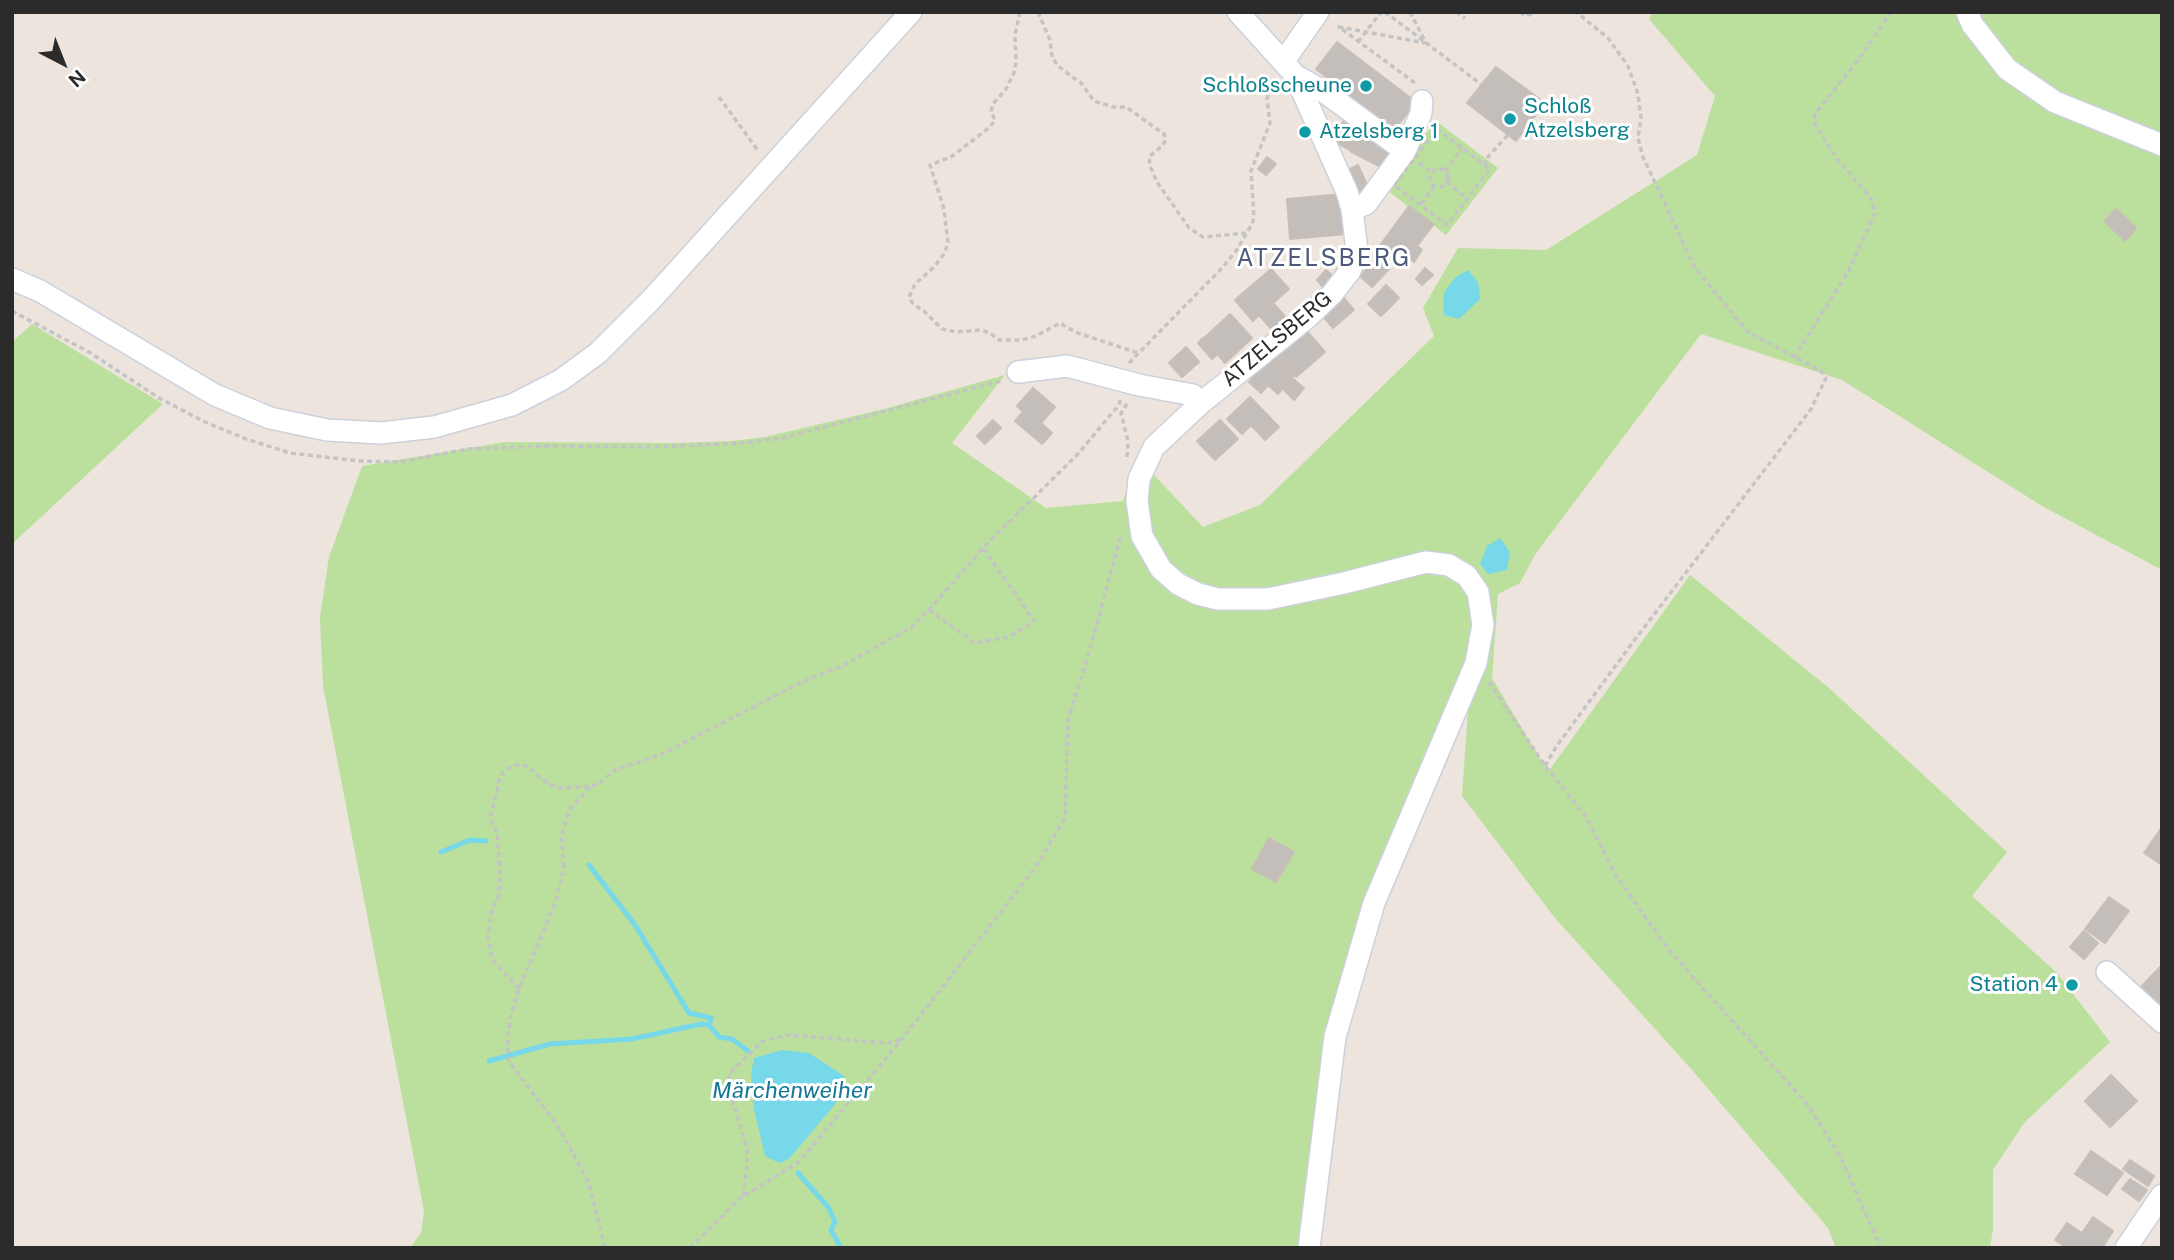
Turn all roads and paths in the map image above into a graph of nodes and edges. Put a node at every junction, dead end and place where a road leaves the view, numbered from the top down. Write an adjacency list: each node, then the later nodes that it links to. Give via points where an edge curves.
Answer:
1 (911, 12): 27 (street)
2 (1020, 12): 36 (path, via 1014,74 993,104 995,120 951,157 930,165 944,209 948,243 909,298 942,329 981,330 999,340 1022,340 1060,323)
3 (1038, 12): 34 (path, via 1052,57 1094,101 1126,107 1164,134 1163,145 1149,157 1150,166 1189,228 1203,237)
4 (1238, 12): 18 (street, ATZELSBERG)
5 (1318, 12): 18 (street)
6 (1383, 12): 15 (path); 17 (path)
7 (1410, 12): 17 (path)
8 (1456, 12): 14 (path)
9 (1520, 12): 10 (path, via 1525,16)
10 (1536, 12)
11 (1576, 12): 37 (path, via 1608,38 1628,66 1638,94 1643,157 1695,268 1748,332)
12 (1891, 12): 37 (path, via 1815,114 1815,125 1871,198 1875,213 1849,270)
13 (1967, 12): 23 (street, via 2007,69 2055,102)
14 (1465, 18)
15 (1366, 31): 16 (path); 16 (path, via 1339,27); 17 (path)
16 (1358, 43): 20 (path)
17 (1426, 43): 19 (path)
18 (1290, 68): 25 (street); 33 (street, ATZELSBERG); 34 (path, via 1271,78 1267,99 1270,124 1251,171 1254,217)
19 (1482, 85)
20 (1420, 93): 25 (street, via 1421,113)
21 (719, 97): 27 (path)
22 (1508, 135): 26 (path)
23 (2162, 145)
24 (1462, 148): 26 (path); 28 (path); 32 (path, via 1437,129 1394,185)
25 (1405, 151): 33 (street, via 1366,204)
26 (1485, 166): 31 (path, via 1490,169)
27 (771, 168): 35 (street, via 598,353 561,380 512,405 434,428 381,433 327,430 270,418 215,395 40,290)
28 (1445, 171): 29 (path); 30 (path, via 1432,173)
29 (1447, 182): 30 (path, via 1443,187); 31 (path)
30 (1434, 186): 32 (path)
31 (1467, 199): 32 (path, via 1447,225)
32 (1420, 205)
33 (1352, 209): 40 (street, ATZELSBERG, via 1357,251 1350,271 1308,317)
34 (1246, 233): 36 (path, via 1201,292)
35 (12, 279)
36 (1138, 353): 39 (path, via 1126,366)
37 (1794, 358): 46 (path, via 1826,378 1811,409 1633,642)
38 (1018, 372): 39 (street, via 1067,366)
39 (1131, 383): 40 (street, via 1193,395); 41 (path, via 1121,413); 43 (path, via 1119,405 1077,455)
40 (1201, 403): 45 (street, ATZELSBERG, via 1154,447 1139,479 1142,536 1161,569 1178,584 1218,600 1268,599 1426,562 1449,565 1467,576 1478,592 1483,625)
41 (1127, 458)
42 (1121, 529): 51 (path, via 1068,719 1065,818 1035,869)
43 (983, 548): 44 (path); 44 (path, via 1034,621 1009,637 975,643)
44 (929, 610): 47 (path, via 912,626 842,666 660,755 613,771)
45 (1476, 663): 46 (path); 56 (street, via 1374,903 1335,1037)
46 (1545, 766): 57 (path, via 1587,818 1615,874 1668,949 1807,1104 1839,1154)
47 (591, 786): 49 (path, via 569,810 561,837 564,867 555,901); 49 (path, via 557,788 527,766 516,765 503,772 499,781 490,819 497,833 499,895 488,935 492,959)
48 (2107, 972): 50 (street)
49 (519, 989): 54 (path, via 511,1015 509,1062 558,1126 589,1183)
50 (2162, 1022)
51 (902, 1039): 53 (path, via 799,1163); 53 (path, via 888,1043 788,1035 763,1041 729,1074 730,1093 747,1148)
52 (2162, 1195): 58 (street)
53 (742, 1198): 55 (path)
54 (605, 1248)
55 (690, 1248)
56 (1309, 1248)
57 (1881, 1248)
58 (2126, 1248)

